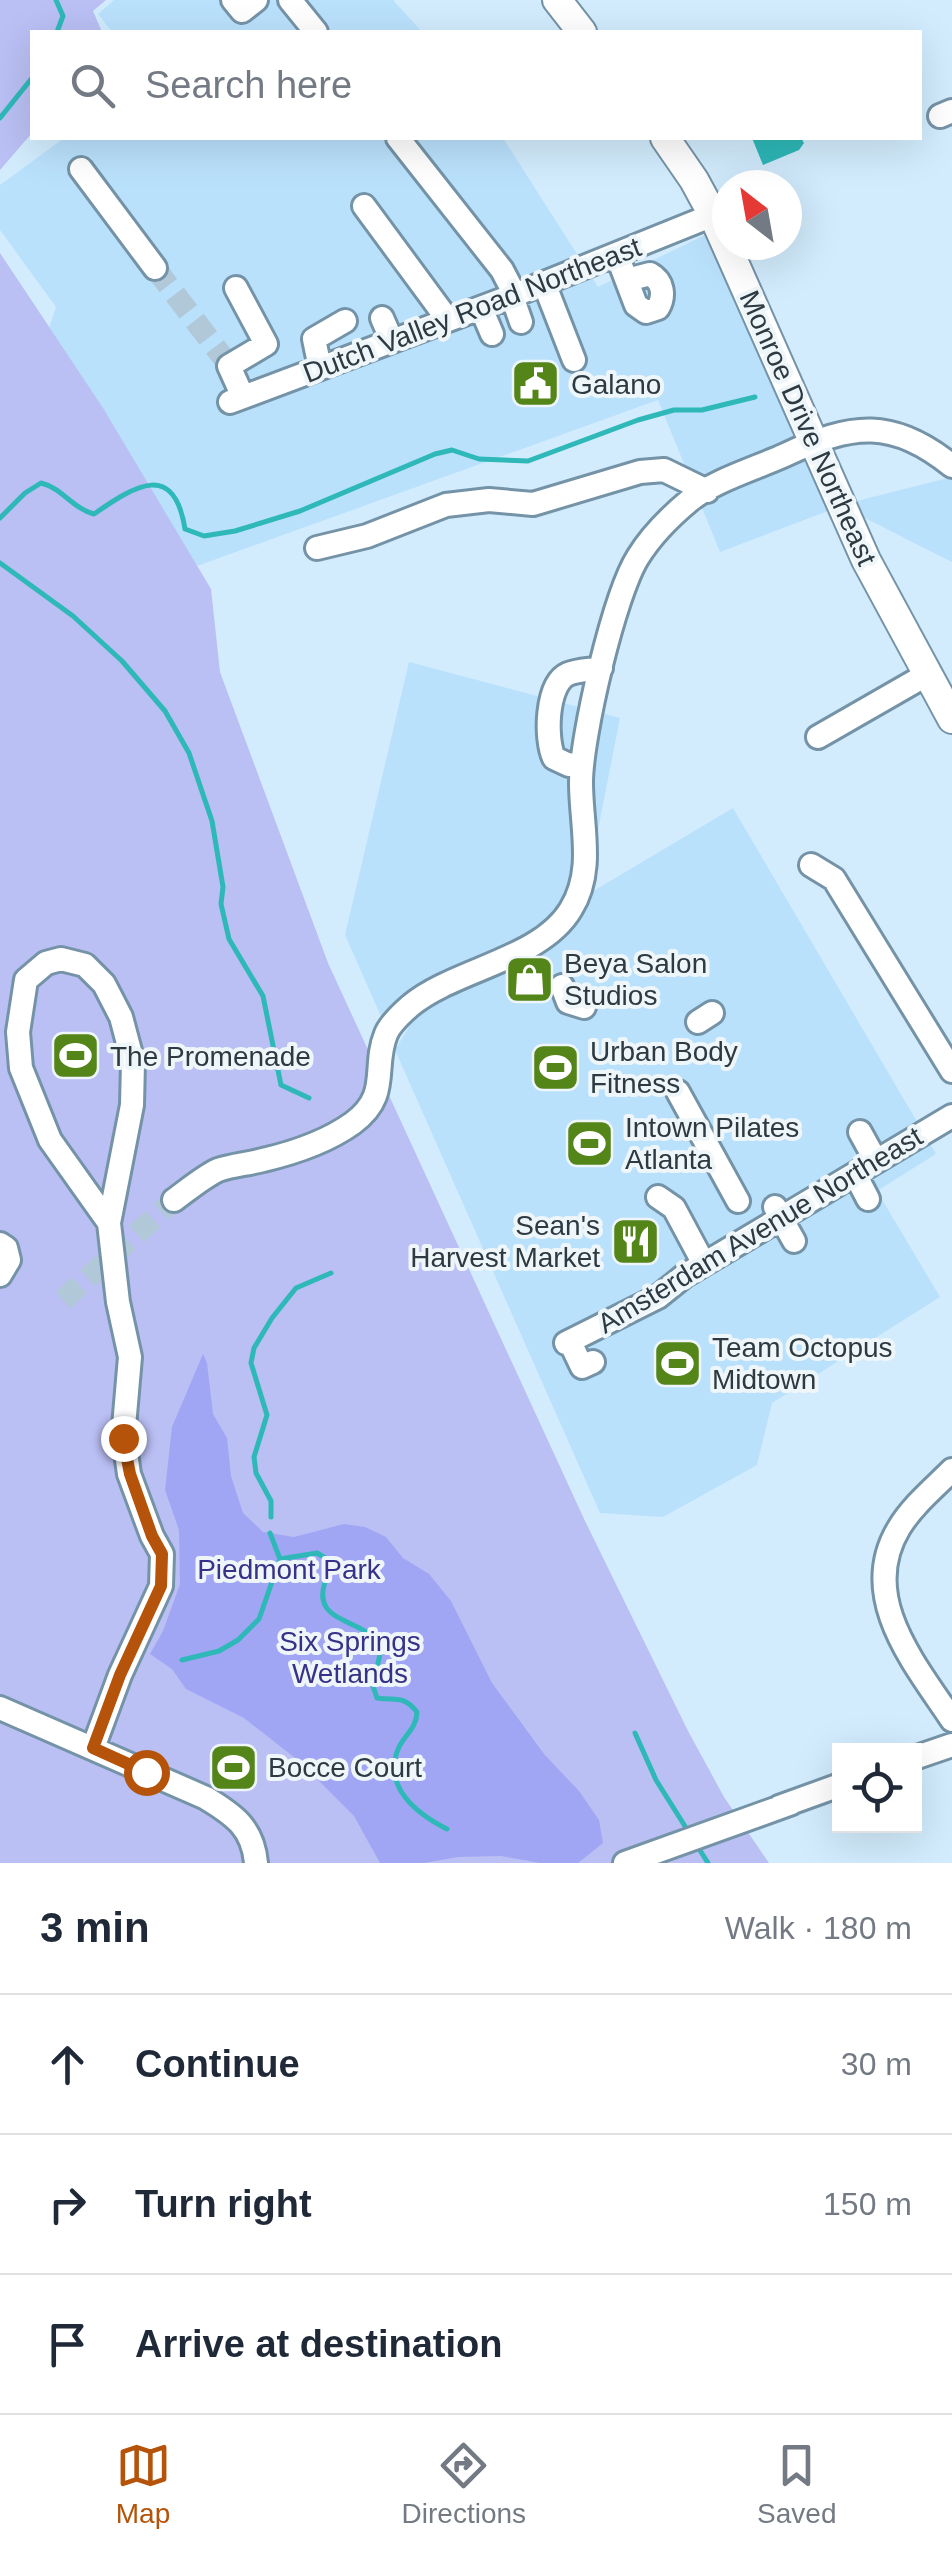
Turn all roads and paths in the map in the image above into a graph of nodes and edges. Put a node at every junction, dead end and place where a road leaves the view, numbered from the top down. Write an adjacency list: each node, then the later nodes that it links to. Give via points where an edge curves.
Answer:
1 (233, 0): 2 (street, via 242,11)
2 (256, 0)
3 (290, 0): 5 (street)
4 (557, 0): 6 (main road)
5 (314, 30)
6 (580, 30)
7 (400, 140): 18 (street, via 502,270)
8 (670, 140): 11 (main road, Monroe Drive Northeast)
9 (81, 169): 14 (street)
10 (364, 206): 21 (street)
11 (712, 215): 12 (street, Dutch Valley Road Northeast)
12 (617, 255): 15 (street); 16 (street, Dutch Valley Road Northeast)
13 (732, 260): 28 (main road, Monroe Drive Northeast)
14 (155, 268)
15 (627, 280)
16 (544, 283): 18 (street, Dutch Valley Road Northeast); 26 (street)
17 (236, 288): 27 (street, Dutch Valley Road Northeast, via 266,344 227,363 237,400)
18 (514, 295): 19 (street, Dutch Valley Road Northeast); 23 (street)
19 (481, 308): 21 (street, Dutch Valley Road Northeast); 24 (street)
20 (382, 318): 25 (street)
21 (448, 320): 25 (street, Dutch Valley Road Northeast)
22 (345, 321): 27 (street, via 314,339)
23 (521, 322)
24 (492, 334)
25 (392, 341): 27 (street, Dutch Valley Road Northeast)
26 (574, 360)
27 (333, 368)
28 (813, 442): 29 (street, via 889,430 924,444); 30 (street); 33 (main road, Monroe Drive Northeast)
29 (952, 466)
30 (707, 491): 31 (street, via 664,470 640,472 533,504 489,500 446,506); 32 (street, via 692,498 637,558)
31 (317, 548)
32 (601, 668): 36 (street); 36 (street, via 568,674 556,684 549,714 554,758)
33 (926, 675): 34 (main road, Monroe Drive Northeast); 35 (street)
34 (952, 719)
35 (818, 737)
36 (582, 764): 48 (street, via 588,848 572,908 554,929 412,1004 387,1030 380,1087 356,1121 317,1142 213,1172)
37 (811, 864): 40 (street, via 834,879)
38 (562, 986): 39 (street, via 568,1002)
39 (584, 1007)
40 (952, 1071)
41 (678, 1092): 49 (street)
42 (952, 1116): 44 (street, Amsterdam Avenue Northeast)
43 (860, 1132): 44 (street)
44 (876, 1162): 45 (street, Amsterdam Avenue Northeast)
45 (855, 1174): 47 (street); 50 (street, Amsterdam Avenue Northeast)
46 (658, 1198): 54 (street, via 674,1208)
47 (868, 1199)
48 (174, 1200)
49 (738, 1201)
50 (778, 1213): 52 (street); 54 (street, Amsterdam Avenue Northeast)
51 (109, 1222): 51 (street, via 134,1062 104,984 86,965 61,959 26,980 18,1032 23,1080 50,1140); 61 (street, via 130,1357 123,1438 162,1554 161,1586)
52 (794, 1242)
53 (0, 1244): 55 (street, via 9,1260)
54 (704, 1264): 56 (street, Amsterdam Avenue Northeast, via 658,1297 568,1342)
55 (0, 1275)
56 (583, 1371)
57 (952, 1470): 59 (street, via 899,1527 884,1567 884,1589 894,1628)
58 (0, 1708): 61 (street)
59 (952, 1720)
60 (952, 1745): 62 (street)
61 (93, 1748): 64 (street, via 234,1815 254,1842)
62 (922, 1755)
63 (832, 1789): 65 (street)
64 (256, 1863)
65 (625, 1863)

